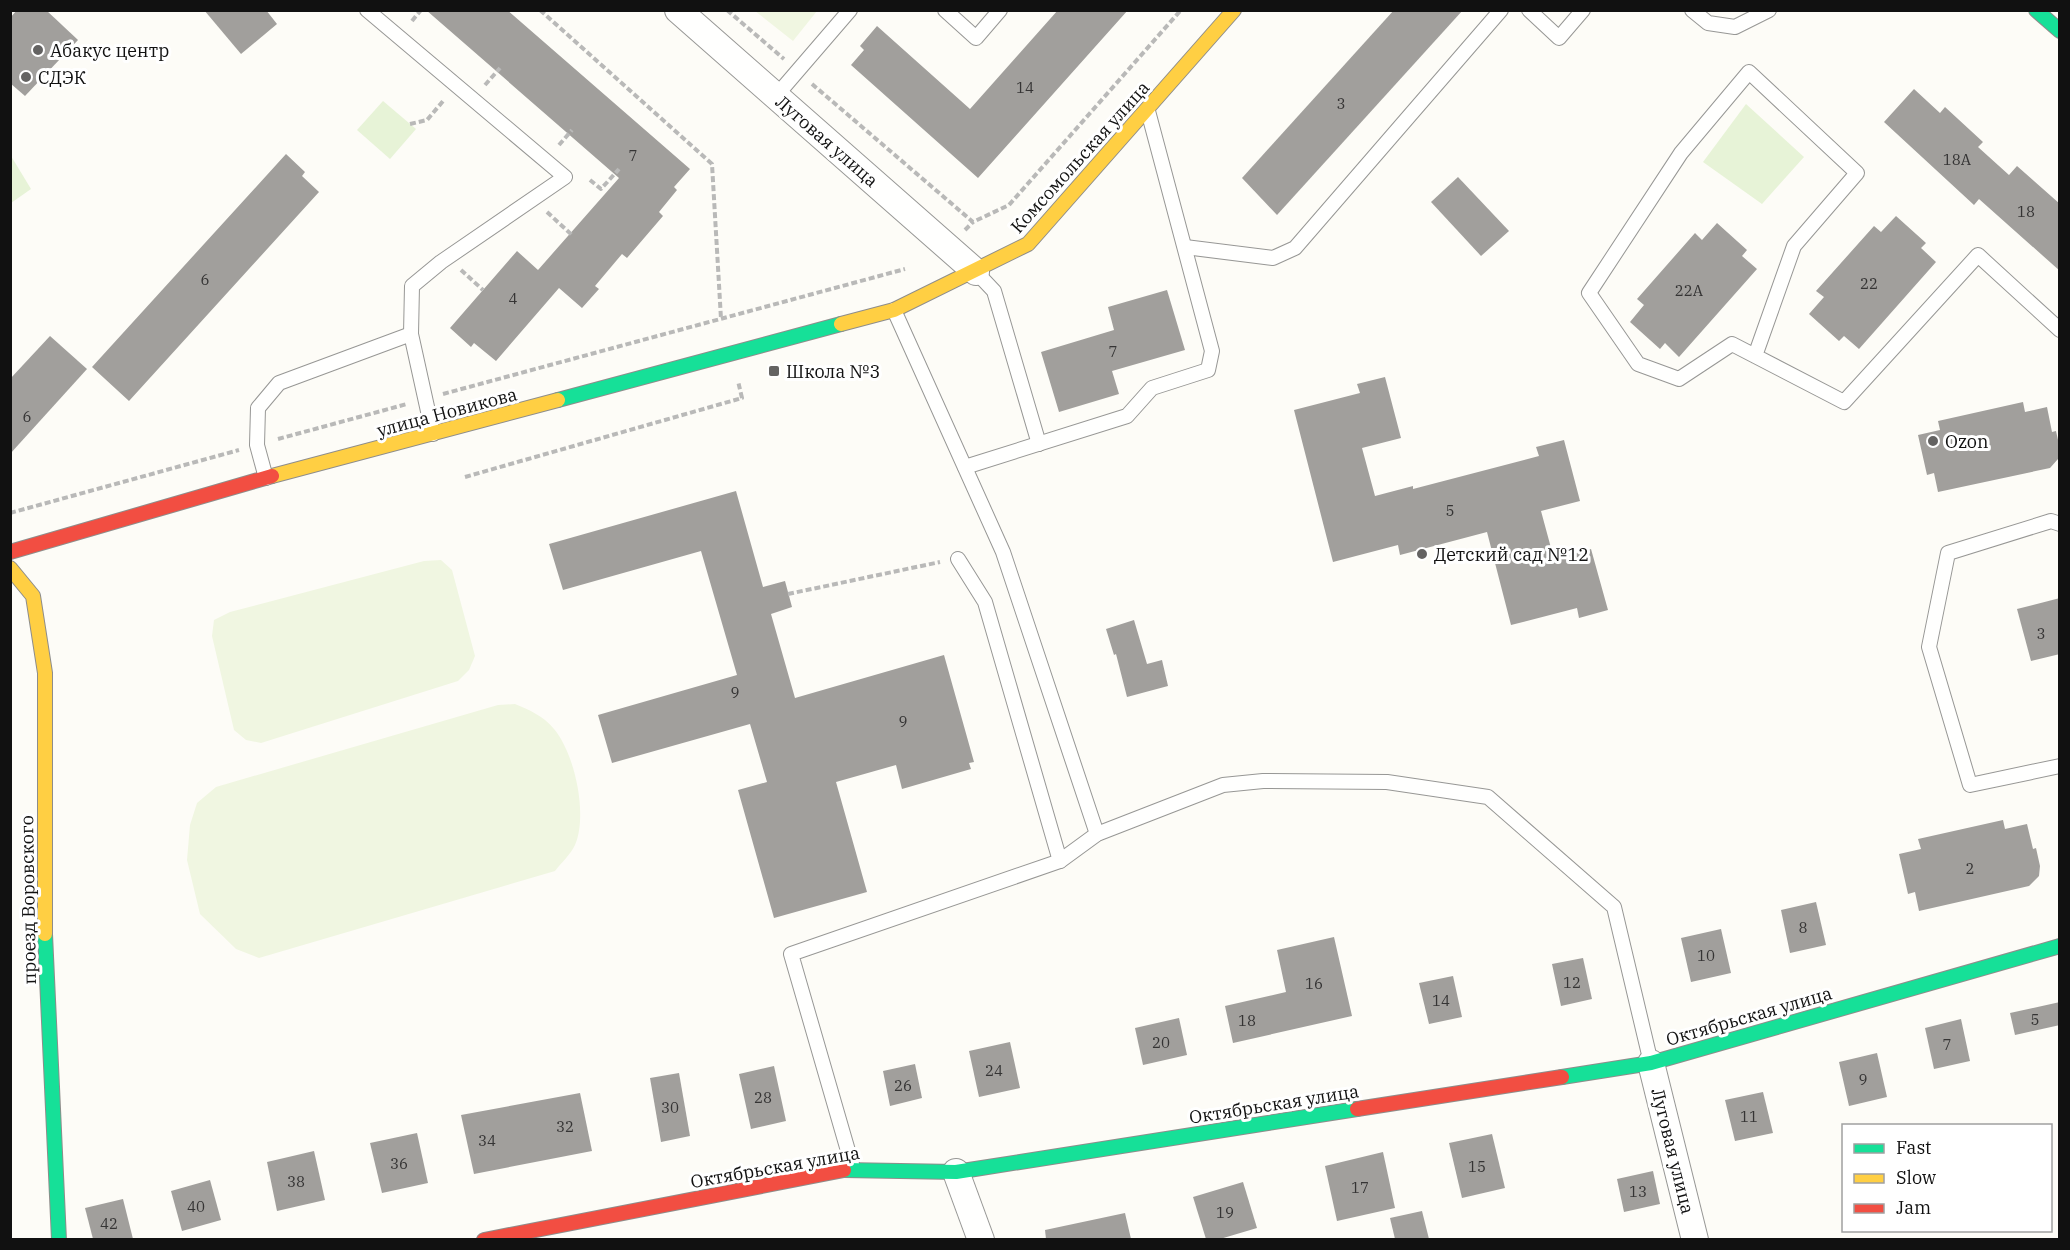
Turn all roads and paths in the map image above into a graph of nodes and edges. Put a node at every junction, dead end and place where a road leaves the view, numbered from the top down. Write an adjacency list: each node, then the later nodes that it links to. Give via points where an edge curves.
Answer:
1 (367, 10): 21 (lane)
2 (421, 10): 17 (path)
3 (540, 10): 40 (path, via 712,164)
4 (678, 10): 23 (street, Луговая улица)
5 (727, 10): 20 (path)
6 (850, 10): 20 (lane)
7 (945, 10): 8 (lane, via 976,38)
8 (1000, 10)
9 (1181, 10): 31 (path, via 1009,205)
10 (1234, 10): 24 (street, Комсомольская улица)
11 (1501, 10): 33 (lane, via 1295,248 1273,258)
12 (1529, 10): 13 (lane, via 1559,38)
13 (1583, 10)
14 (1692, 10): 15 (lane, via 1708,23 1735,27)
15 (1769, 10)
16 (2036, 10): 18 (street)
17 (407, 27)
18 (2060, 31)
19 (500, 68): 22 (path)
20 (798, 71): 23 (lane); 31 (path)
21 (456, 86): 25 (path, via 427,120); 42 (lane, via 565,177 412,285)
22 (482, 89)
23 (776, 96): 34 (street, Луговая улица)
24 (1148, 109): 33 (lane); 37 (street, Комсомольская улица, via 1028,244)
25 (410, 124)
26 (572, 130): 27 (path)
27 (555, 150)
28 (619, 170): 29 (path, via 602,189)
29 (590, 180)
30 (546, 211): 32 (path)
31 (972, 222): 34 (path)
32 (573, 236)
33 (1185, 247): 47 (lane, via 1212,351 1208,370 1152,388 1127,416)
34 (949, 248): 37 (street, Луговая улица)
35 (906, 268): 40 (path)
36 (460, 270): 38 (path)
37 (976, 272): 39 (street, Комсомольская улица); 47 (lane, via 994,291)
38 (483, 290)
39 (894, 310): 46 (street, улица Новикова); 49 (lane)
40 (722, 319): 45 (path)
41 (2060, 330): 43 (lane, via 1978,255 1844,402)
42 (411, 334): 45 (lane); 48 (lane, via 279,383 258,408)
43 (1755, 356): 43 (lane, via 1732,344 1679,379 1658,372 1638,364 1588,293 1681,153 1749,72 1857,173 1794,246)
44 (737, 374): 50 (path, via 742,398)
45 (425, 399): 46 (lane); 48 (path)
46 (433, 434): 51 (street, улица Новикова)
47 (1039, 444): 49 (lane)
48 (257, 445): 51 (lane); 52 (path)
49 (965, 468): 59 (lane, via 1003,552)
50 (465, 477)
51 (266, 478): 54 (street, улица Новикова)
52 (10, 513)
53 (2060, 524): 58 (lane, via 2050,521 1948,553 1929,647 1970,785)
54 (10, 552)
55 (958, 559): 57 (path); 60 (lane, via 985,602)
56 (10, 568): 65 (street, проезд Воровского, via 33,596 45,673 45,934)
57 (788, 594)
58 (2060, 766)
59 (1097, 834): 60 (lane); 62 (lane, via 1222,785 1263,781 1387,782 1488,797 1614,907)
60 (1060, 861): 63 (lane, via 791,954)
61 (2060, 946): 62 (street, Октябрьская улица)
62 (1650, 1063): 64 (street, Октябрьская улица); 68 (street, Луговая улица)
63 (853, 1168): 64 (street, Октябрьская улица); 66 (street, Октябрьская улица)
64 (956, 1172): 67 (street)
65 (59, 1239)
66 (484, 1239)
67 (981, 1239)
68 (1695, 1239)

